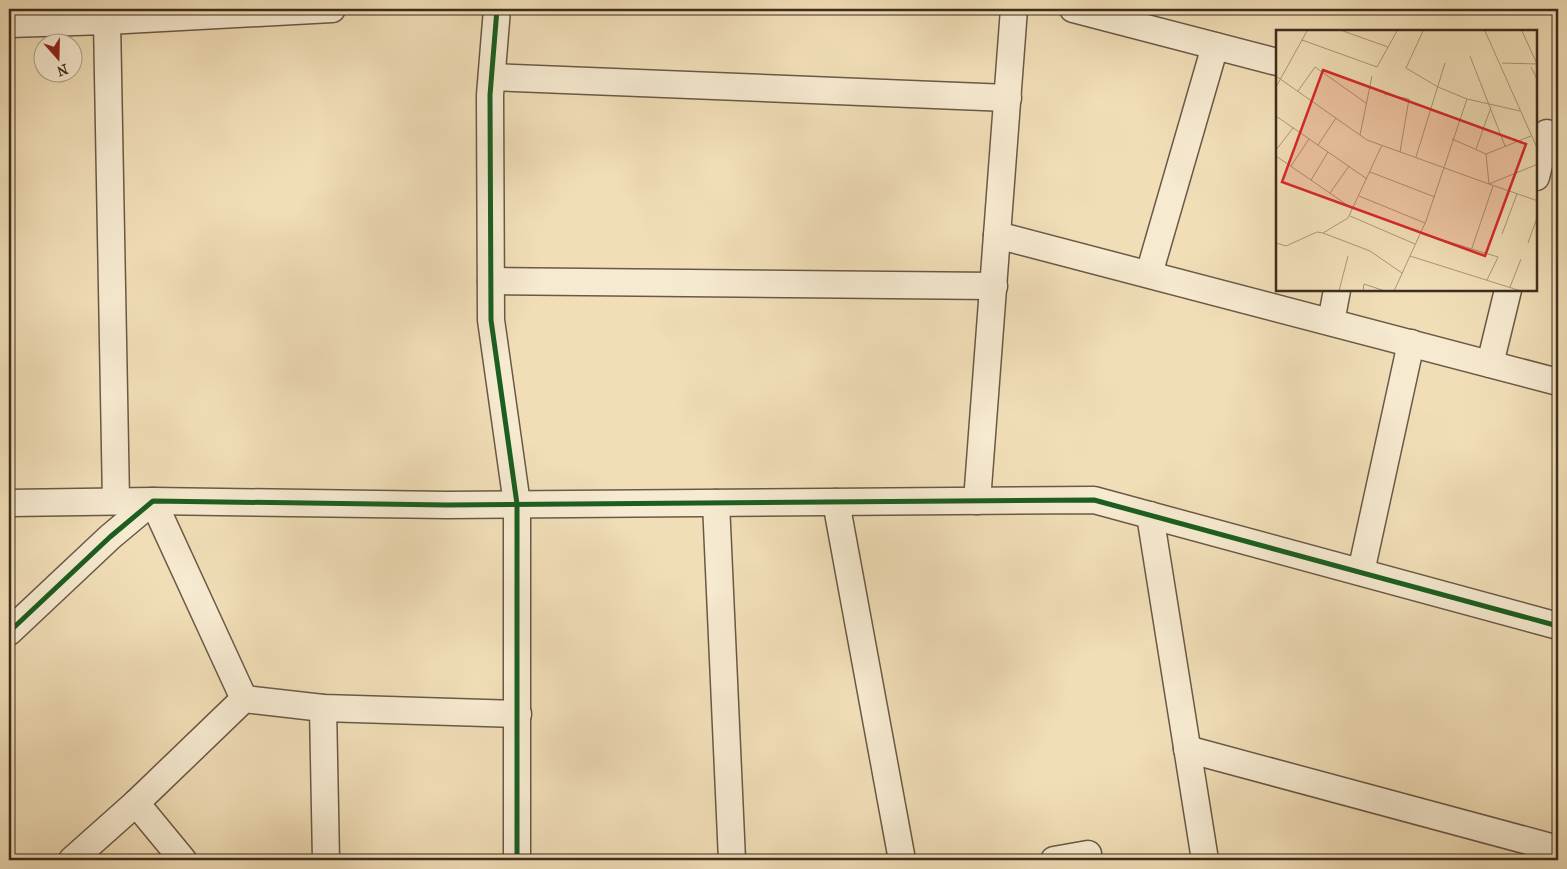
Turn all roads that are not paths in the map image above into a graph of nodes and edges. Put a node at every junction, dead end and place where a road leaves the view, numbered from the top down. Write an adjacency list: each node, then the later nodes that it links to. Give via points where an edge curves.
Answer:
1 (332, 9): 5 (street)
2 (497, 9): 9 (street)
3 (1014, 9): 10 (street)
4 (1073, 9): 7 (street)
5 (107, 21): 6 (street); 24 (street)
6 (9, 24)
7 (1214, 46): 8 (street); 14 (street)
8 (1276, 62)
9 (492, 77): 10 (street); 15 (street)
10 (1008, 98): 13 (street)
11 (1547, 133): 12 (street)
12 (1537, 173)
13 (998, 235): 14 (street); 16 (street)
14 (1148, 274): 19 (street)
15 (491, 281): 16 (street); 29 (street, via 491,320)
16 (994, 286): 25 (street)
17 (1337, 291): 19 (street)
18 (1508, 291): 21 (street)
19 (1331, 322): 20 (street)
20 (1411, 343): 21 (street); 31 (street)
21 (1490, 364): 22 (street)
22 (1558, 382)
23 (153, 500): 24 (street); 29 (street); 33 (street); 34 (street)
24 (116, 501): 28 (street)
25 (978, 501): 27 (street); 30 (street, via 1094,500)
26 (716, 502): 27 (street); 29 (street); 45 (street)
27 (836, 502): 46 (street)
28 (9, 503)
29 (517, 504): 36 (street)
30 (1150, 515): 31 (street); 37 (street)
31 (1361, 572): 32 (street)
32 (1558, 626)
33 (9, 632)
34 (244, 699): 35 (street); 38 (street)
35 (323, 708): 36 (street); 43 (street)
36 (518, 714): 44 (street)
37 (1187, 748): 39 (street); 48 (street)
38 (136, 803): 41 (street); 42 (street)
39 (1558, 849)
40 (1088, 854): 47 (street)
41 (72, 860)
42 (182, 860)
43 (326, 860)
44 (517, 860)
45 (732, 860)
46 (902, 860)
47 (1054, 860)
48 (1205, 860)

